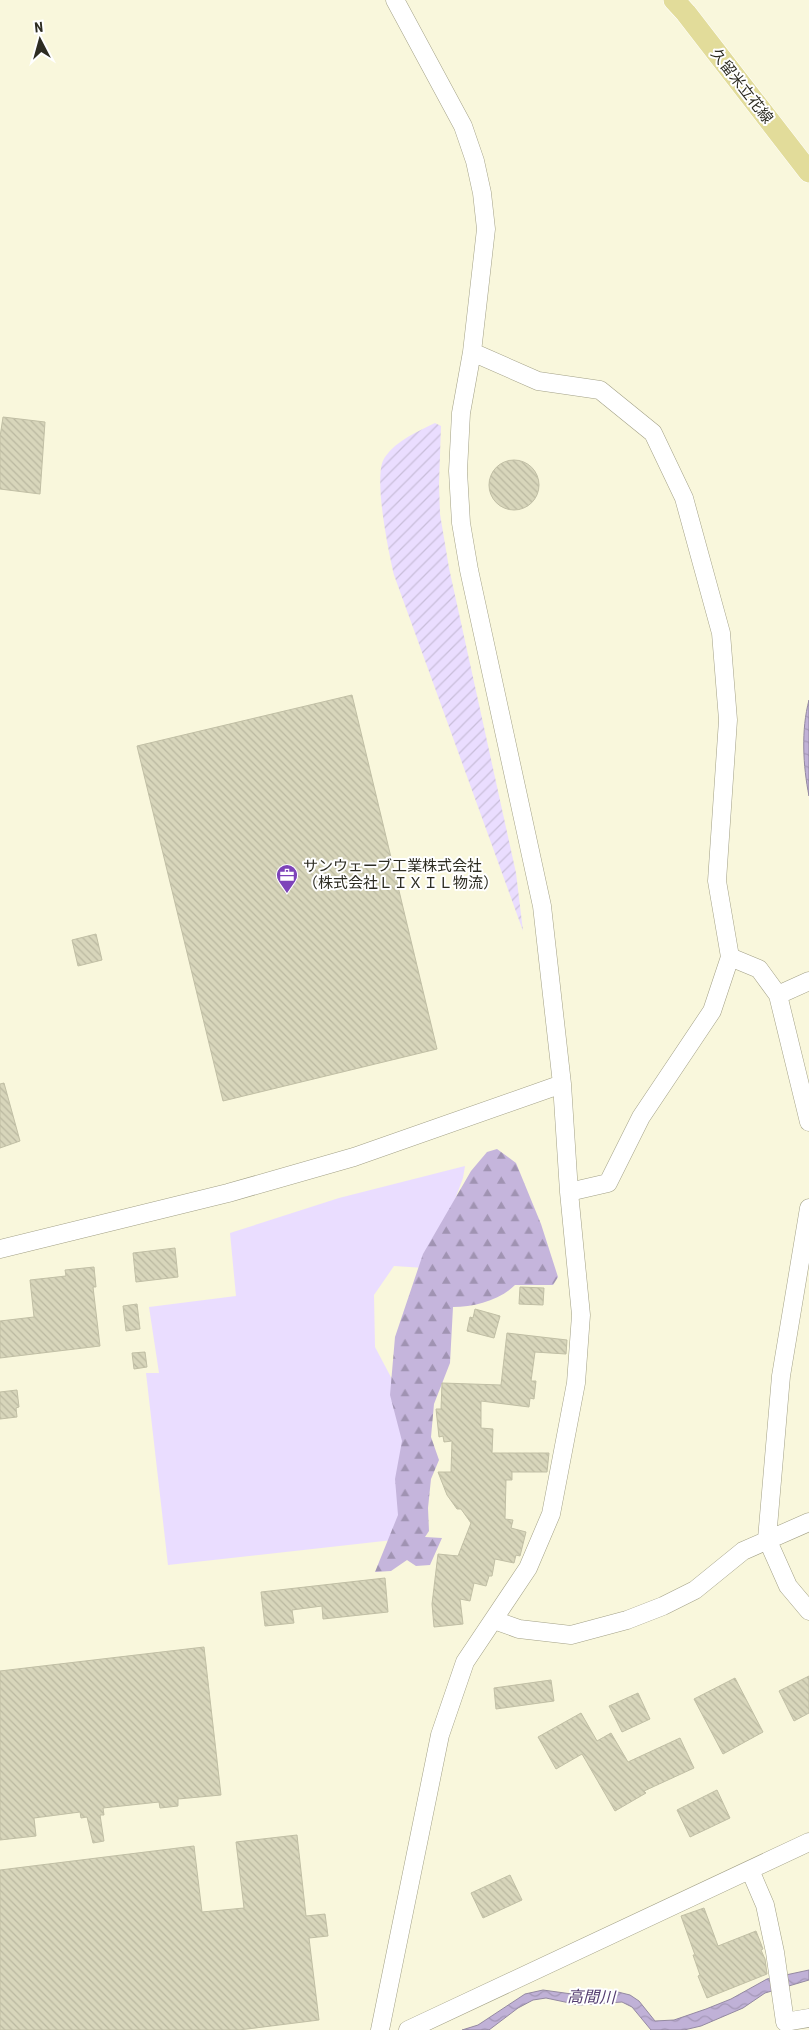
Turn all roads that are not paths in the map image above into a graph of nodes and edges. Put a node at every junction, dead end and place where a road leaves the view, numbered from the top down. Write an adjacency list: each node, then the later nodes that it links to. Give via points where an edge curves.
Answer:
1 (395, 0): 4 (street, via 463,126 482,193 486,229)
2 (674, 0): 3 (main road, 久留米立花線)
3 (809, 172)
4 (472, 352): 5 (street, via 538,381 600,390 653,433 684,498 721,633 728,720 717,881); 8 (street, via 462,413 458,471 460,523 542,906)
5 (730, 956): 7 (street, via 758,969); 10 (street, via 712,1011 641,1117 608,1183)
6 (809, 981): 7 (street)
7 (778, 995): 9 (street)
8 (562, 1084): 10 (street); 12 (street, via 354,1157 228,1193)
9 (809, 1122)
10 (568, 1192): 16 (street, via 581,1315 576,1382 551,1514 528,1568)
11 (809, 1208): 14 (street, via 781,1376)
12 (0, 1249)
13 (809, 1522): 14 (street)
14 (767, 1539): 15 (street, via 788,1586); 16 (street, via 742,1551 695,1590 626,1620 571,1634 519,1629)
15 (809, 1611)
16 (494, 1620): 20 (street, via 465,1662 440,1735)
17 (809, 1842): 18 (street)
18 (750, 1870): 19 (street, via 765,1905 776,1952 785,2022); 21 (street)
19 (809, 2018)
20 (380, 2030)
21 (408, 2030)

